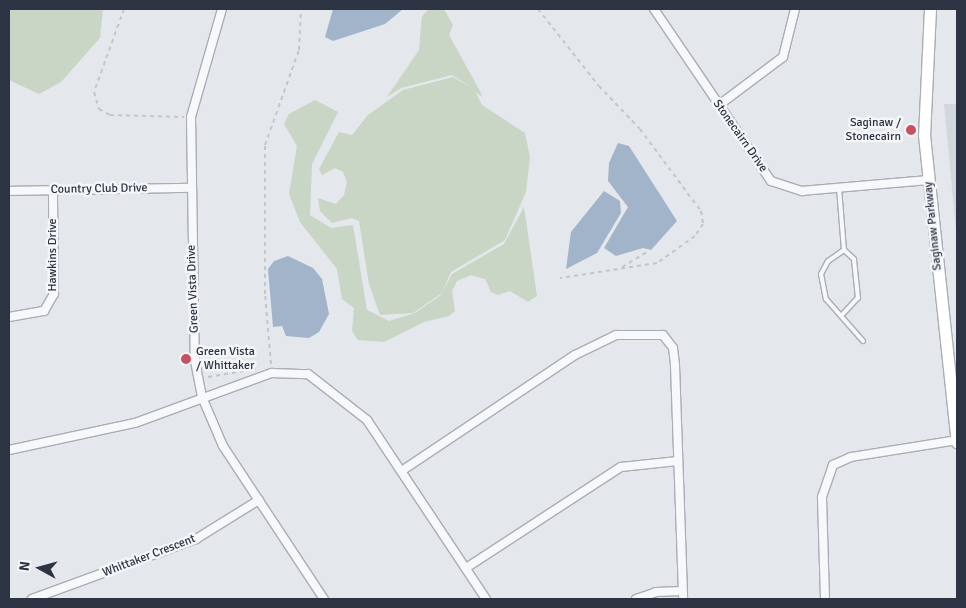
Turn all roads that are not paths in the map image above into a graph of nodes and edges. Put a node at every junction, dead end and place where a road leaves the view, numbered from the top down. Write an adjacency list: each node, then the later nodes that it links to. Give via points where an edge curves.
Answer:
1 (222, 9): 7 (street, Green Vista Drive, via 191,118)
2 (654, 9): 5 (street, Stonecairn Drive)
3 (795, 9): 5 (street, via 783,57)
4 (930, 9): 6 (street, Saginaw Parkway, via 923,105)
5 (719, 105): 8 (street, Stonecairn Drive, via 771,181 802,191)
6 (928, 180): 8 (street, Stonecairn Drive); 16 (street, Saginaw Parkway)
7 (189, 188): 9 (street, Country Club Drive); 15 (street, Green Vista Drive, via 195,361)
8 (839, 188): 11 (lane)
9 (52, 190): 10 (street, Country Club Drive); 13 (street, Hawkins Drive, via 54,294 44,311)
10 (9, 191)
11 (844, 250): 12 (lane, via 854,259 858,298); 12 (lane, via 828,261 821,274 826,299)
12 (841, 316): 14 (lane)
13 (9, 317)
14 (863, 341)
15 (202, 397): 17 (street, via 135,423); 19 (street, via 272,373 308,374 351,404); 20 (street, Green Vista Drive, via 223,446)
16 (957, 441): 27 (street, via 851,457 832,465 822,497)
17 (9, 450)
18 (678, 461): 19 (street, via 673,348 663,335 642,332 616,335 575,354); 21 (street, via 621,467); 22 (street)
19 (404, 470): 21 (street)
20 (259, 500): 23 (street, Whittaker Crescent, via 187,542); 24 (street, Green Vista Drive)
21 (466, 568): 25 (street)
22 (682, 595): 26 (street, via 656,592)
23 (32, 599)
24 (324, 599)
25 (486, 599)
26 (636, 599)
27 (826, 599)

